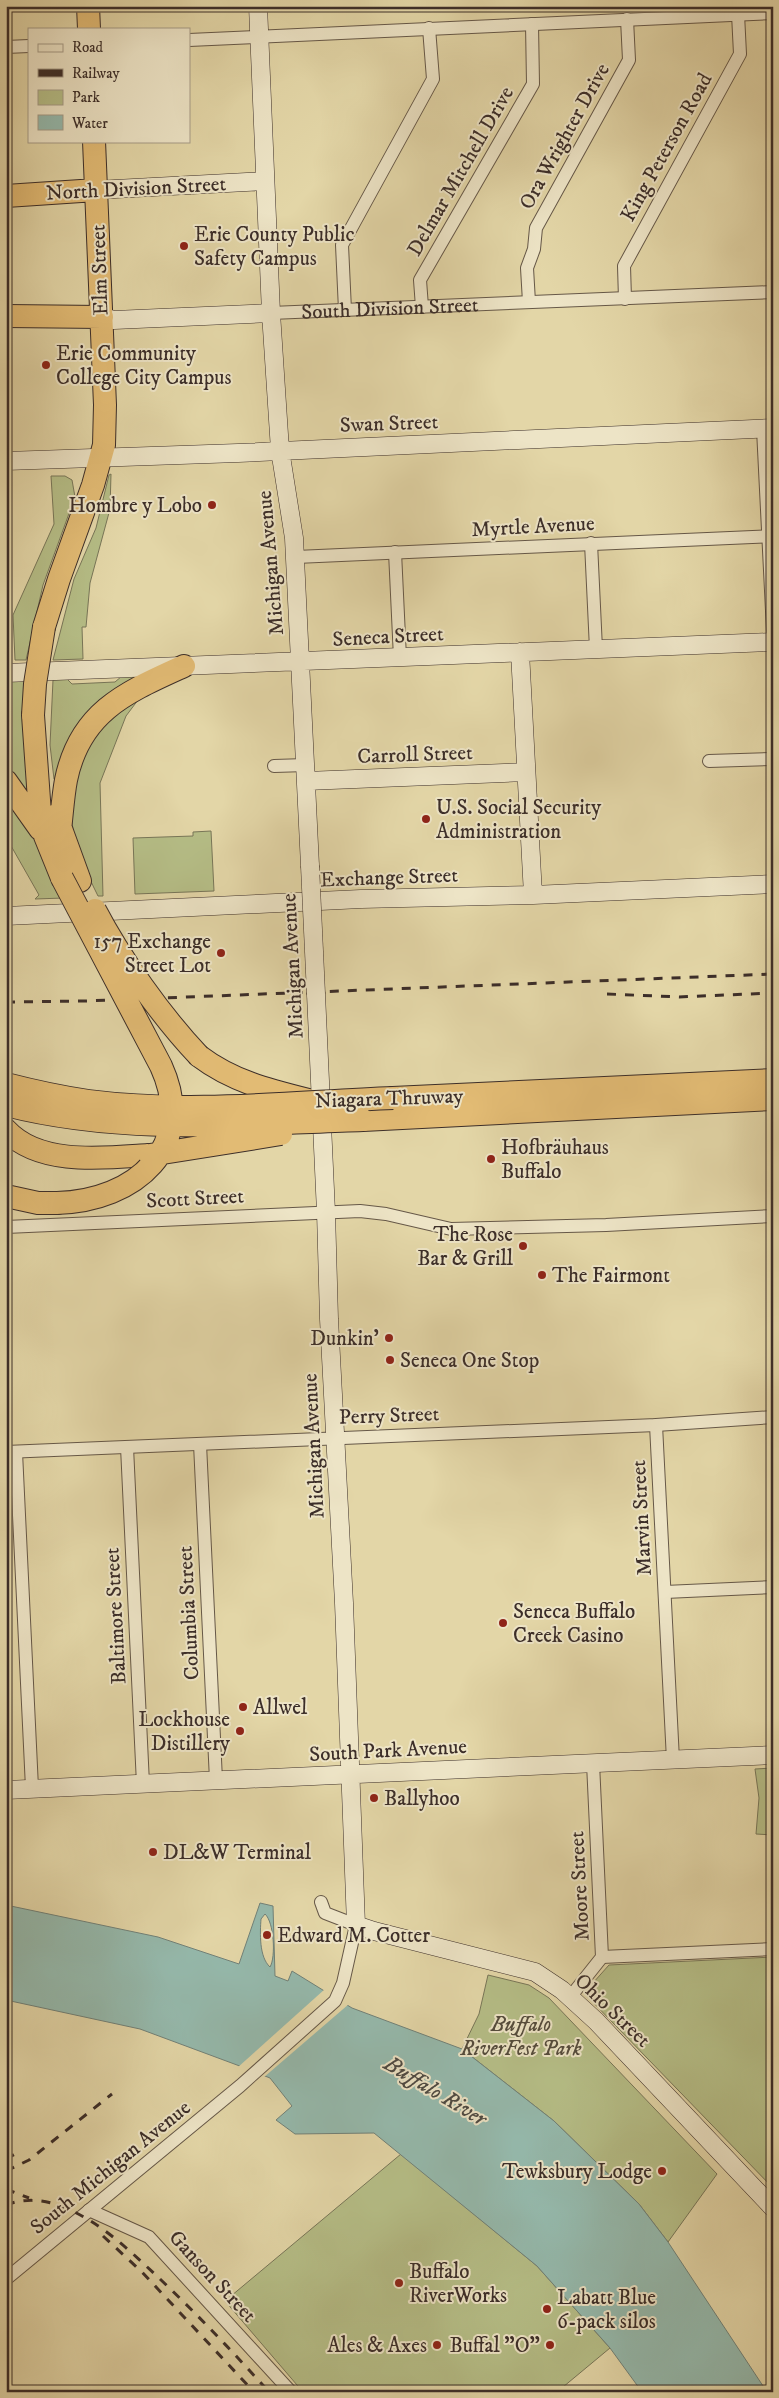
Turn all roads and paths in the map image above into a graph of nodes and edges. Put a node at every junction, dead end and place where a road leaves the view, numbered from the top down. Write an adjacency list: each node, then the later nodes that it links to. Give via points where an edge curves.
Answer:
1 (88, 6): 7 (highway)
2 (258, 6): 9 (street, Michigan Avenue)
3 (773, 13): 4 (street)
4 (738, 14): 5 (street); 18 (street, King Peterson Road, via 740,54 624,266)
5 (627, 19): 6 (street); 19 (street, Ora Wrighter Drive, via 629,60 536,228 534,249 526,268)
6 (532, 24): 8 (street); 20 (street, Delmar Mitchell Drive, via 533,84 420,280)
7 (89, 28)
8 (429, 28): 9 (street); 21 (street, via 433,79 342,245)
9 (259, 37): 10 (street); 14 (street, Michigan Avenue)
10 (190, 40)
11 (6, 46): 12 (street)
12 (28, 46)
13 (94, 142): 15 (highway, Elm Street)
14 (265, 181): 15 (street, North Division Street); 22 (street, Michigan Avenue)
15 (96, 190): 16 (highway, North Division Street); 24 (highway, Elm Street)
16 (6, 196)
17 (773, 292): 18 (street, South Division Street)
18 (625, 299): 19 (street, South Division Street)
19 (529, 302): 20 (street, South Division Street)
20 (422, 307): 21 (street, South Division Street)
21 (345, 310): 22 (street, South Division Street)
22 (271, 313): 24 (street, South Division Street, via 114,320); 26 (street, Michigan Avenue)
23 (6, 316): 24 (highway, South Division Street)
24 (102, 317): 27 (highway, Elm Street, via 105,406 104,446)
25 (768, 429): 26 (street, Swan Street); 29 (street)
26 (280, 450): 27 (street, Swan Street); 32 (street, Michigan Avenue)
27 (100, 457): 28 (street, Swan Street); 47 (highway, Elm Street, bridge, via 87,507 44,628 35,684 33,715 38,803)
28 (6, 461)
29 (771, 536): 30 (street, Myrtle Avenue); 33 (street)
30 (591, 543): 31 (street, Myrtle Avenue); 35 (street)
31 (395, 552): 32 (street, Myrtle Avenue); 37 (street)
32 (296, 557): 38 (street, Michigan Avenue)
33 (773, 631)
34 (773, 642): 35 (street, Seneca Street)
35 (596, 648): 36 (street, Seneca Street)
36 (520, 652): 37 (street, Seneca Street); 44 (street)
37 (400, 658): 38 (street, Seneca Street)
38 (301, 662): 39 (street, Seneca Street); 45 (street, Michigan Avenue)
39 (184, 666): 40 (street, Seneca Street); 47 (highway, via 126,693 102,711 88,728 70,762)
40 (6, 673)
41 (773, 759): 42 (street)
42 (709, 761)
43 (274, 766): 45 (street)
44 (526, 772): 45 (street, Carroll Street); 50 (street)
45 (306, 773): 62 (street, Michigan Avenue, bridge)
46 (6, 781): 47 (highway)
47 (52, 833): 48 (highway)
48 (71, 880): 55 (highway, bridge, via 180,1035 199,1056 213,1067 250,1084); 61 (highway, bridge, via 161,1066 171,1092 173,1115 160,1155 140,1177 123,1188 76,1203 38,1203)
49 (773, 884): 50 (street, Exchange Street)
50 (533, 895): 51 (street, Exchange Street, via 361,899)
51 (6, 916)
52 (773, 1080): 55 (highway, Niagara Thruway, bridge)
53 (6, 1084): 55 (highway, Niagara Thruway, bridge, via 89,1101 141,1105)
54 (773, 1100): 57 (highway, Niagara Thruway)
55 (312, 1101)
56 (6, 1105): 57 (highway, Niagara Thruway, bridge, via 82,1120 164,1126)
57 (363, 1120): 60 (highway, bridge)
58 (6, 1130): 60 (highway, via 31,1148 51,1153 95,1158)
59 (6, 1149): 60 (highway, via 33,1162 61,1167)
60 (148, 1155)
61 (6, 1196)
62 (326, 1212): 63 (street, Scott Street, via 386,1214 451,1229); 64 (street, Scott Street); 67 (street, Michigan Avenue)
63 (773, 1216)
64 (6, 1227)
65 (773, 1417): 66 (street, Perry Street)
66 (656, 1425): 67 (street, Perry Street); 72 (street, Marvin Street)
67 (335, 1437): 68 (street, Perry Street); 76 (street, Michigan Avenue)
68 (200, 1444): 69 (street, Perry Street); 77 (street, Columbia Street)
69 (127, 1447): 70 (street, Perry Street); 78 (street, Baltimore Street)
70 (11, 1452): 79 (street)
71 (773, 1587): 72 (street)
72 (665, 1592): 74 (street, Marvin Street)
73 (773, 1755): 74 (street, South Park Avenue)
74 (673, 1760): 75 (street, South Park Avenue)
75 (593, 1763): 76 (street, South Park Avenue); 84 (street, Moore Street)
76 (350, 1774): 77 (street, South Park Avenue); 82 (street, Michigan Avenue)
77 (216, 1780): 78 (street, South Park Avenue)
78 (143, 1784): 79 (street, South Park Avenue)
79 (32, 1788): 80 (street, South Park Avenue)
80 (6, 1790)
81 (321, 1902): 82 (street, Ohio Street, via 325,1913)
82 (356, 1925): 85 (street, Ohio Street, via 535,1972); 87 (street, South Michigan Avenue, via 343,1982 335,2001 240,2086)
83 (773, 1949): 84 (street)
84 (602, 1957): 85 (street, Moore Street)
85 (571, 1996): 86 (street, Ohio Street)
86 (773, 2208)
87 (89, 2210): 88 (street, South Michigan Avenue); 89 (street, Ganson Street, via 149,2236)
88 (6, 2279)
89 (291, 2392)

